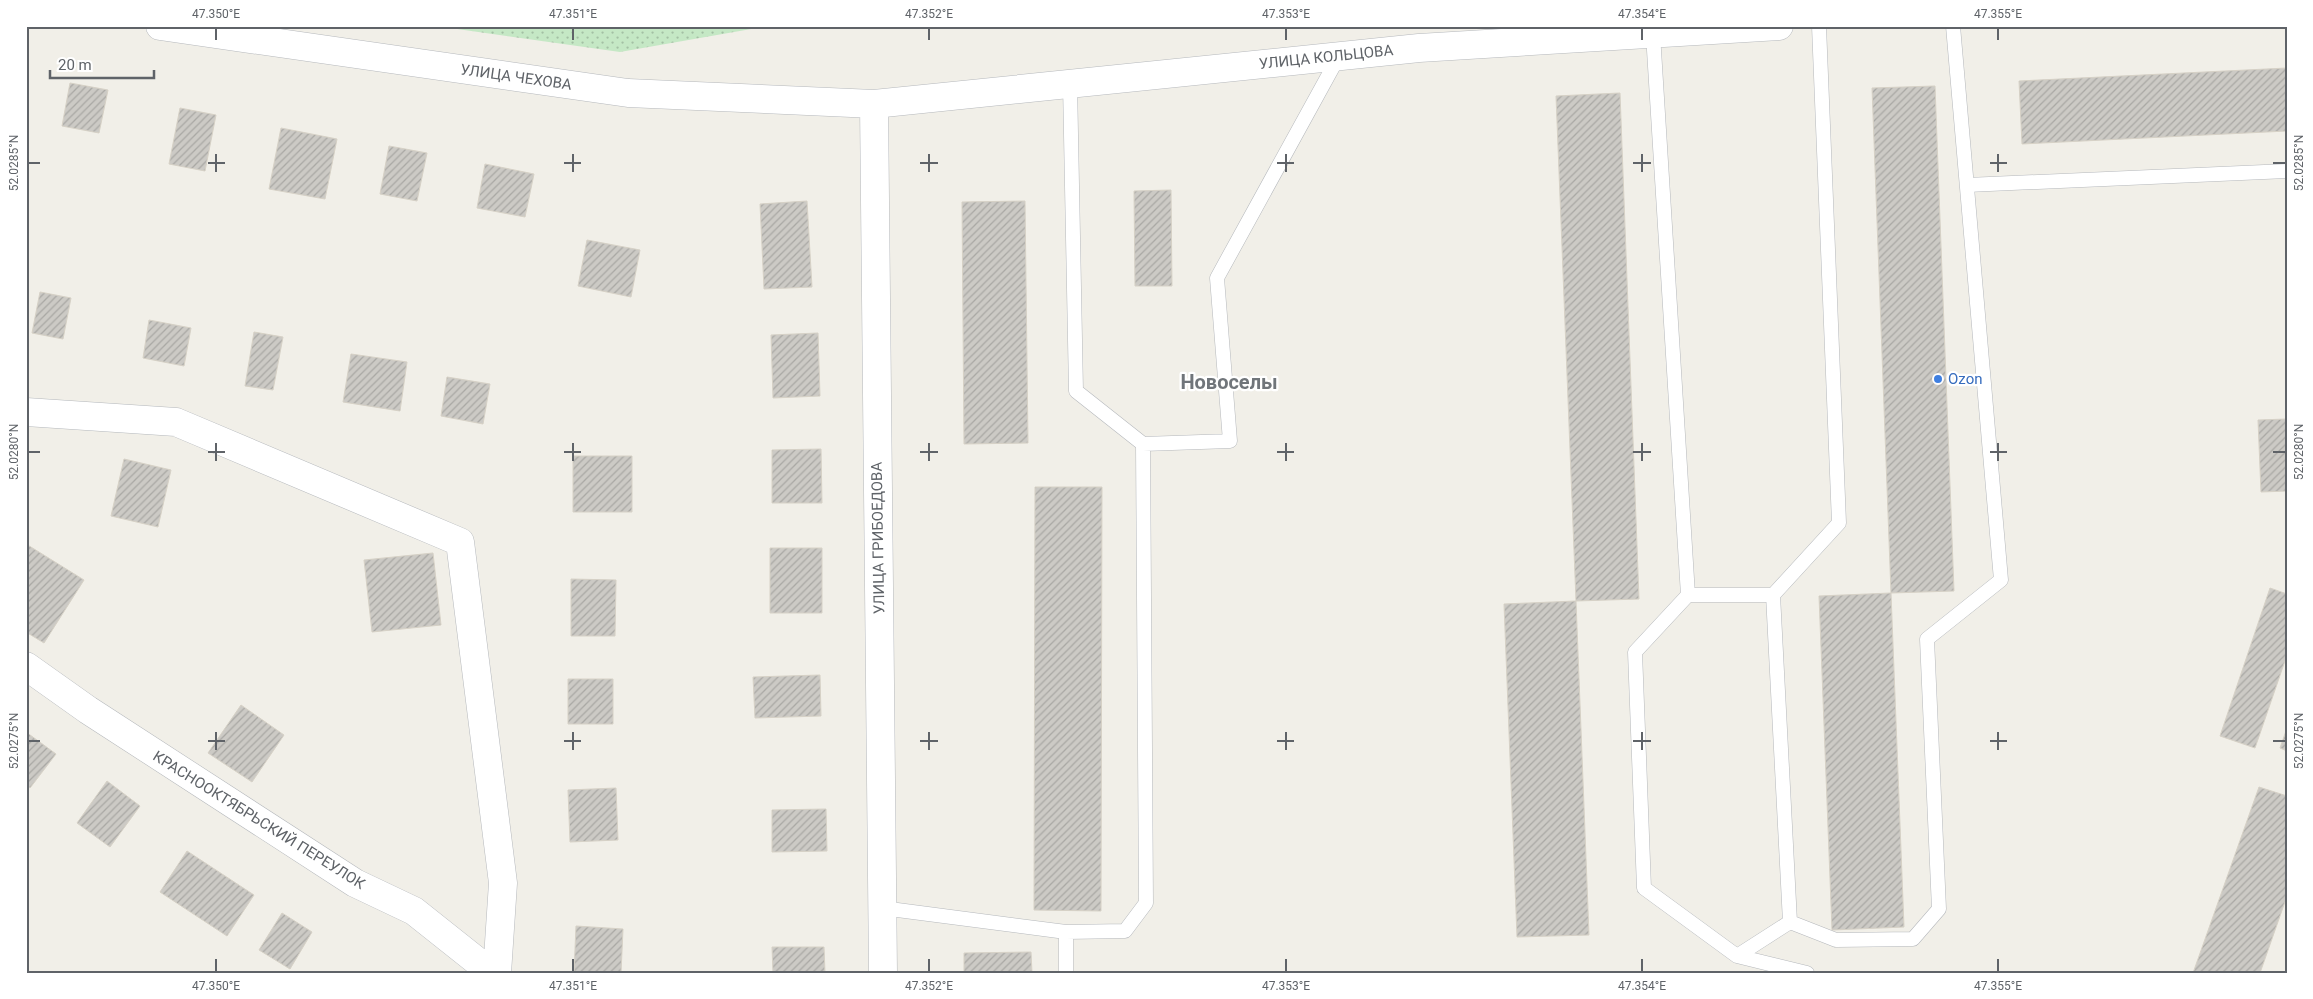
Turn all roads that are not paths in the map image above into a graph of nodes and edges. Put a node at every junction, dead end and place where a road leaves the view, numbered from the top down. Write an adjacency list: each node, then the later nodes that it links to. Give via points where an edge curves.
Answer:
1 (160, 26): 9 (street, УЛИЦА ЧЕХОВА, via 628,93)
2 (1779, 26): 5 (street, УЛИЦА КОЛЬЦОВА)
3 (1819, 26): 15 (lane, via 1839,523)
4 (1953, 26): 11 (lane)
5 (1653, 34): 6 (street, УЛИЦА КОЛЬЦОВА); 14 (lane)
6 (1418, 37): 7 (street, УЛИЦА КОЛЬЦОВА)
7 (1339, 56): 8 (street, УЛИЦА КОЛЬЦОВА); 13 (lane, via 1217,278 1230,441)
8 (1070, 83): 9 (street, УЛИЦА КОЛЬЦОВА); 13 (lane, via 1076,391)
9 (874, 104): 17 (street, УЛИЦА ГРИБОЕДОВА)
10 (2287, 171): 11 (lane)
11 (1967, 185): 18 (lane, via 2001,580 1927,639 1939,909 1913,939 1836,940)
12 (26, 412): 22 (street, via 176,422 460,542 503,883)
13 (1143, 444): 19 (lane, via 1146,903 1125,930)
14 (1688, 595): 15 (lane); 20 (lane, via 1635,652 1644,888)
15 (1773, 595): 18 (lane)
16 (26, 666): 21 (street, КРАСНООКТЯБРЬСКИЙ ПЕРЕУЛОК, via 88,710 355,883 414,912)
17 (882, 908): 19 (lane); 23 (street, УЛИЦА ГРИБОЕДОВА)
18 (1790, 922): 20 (lane)
19 (1066, 932): 24 (lane)
20 (1737, 956): 25 (lane)
21 (492, 973)
22 (498, 973)
23 (883, 973)
24 (1066, 973)
25 (1807, 973)

